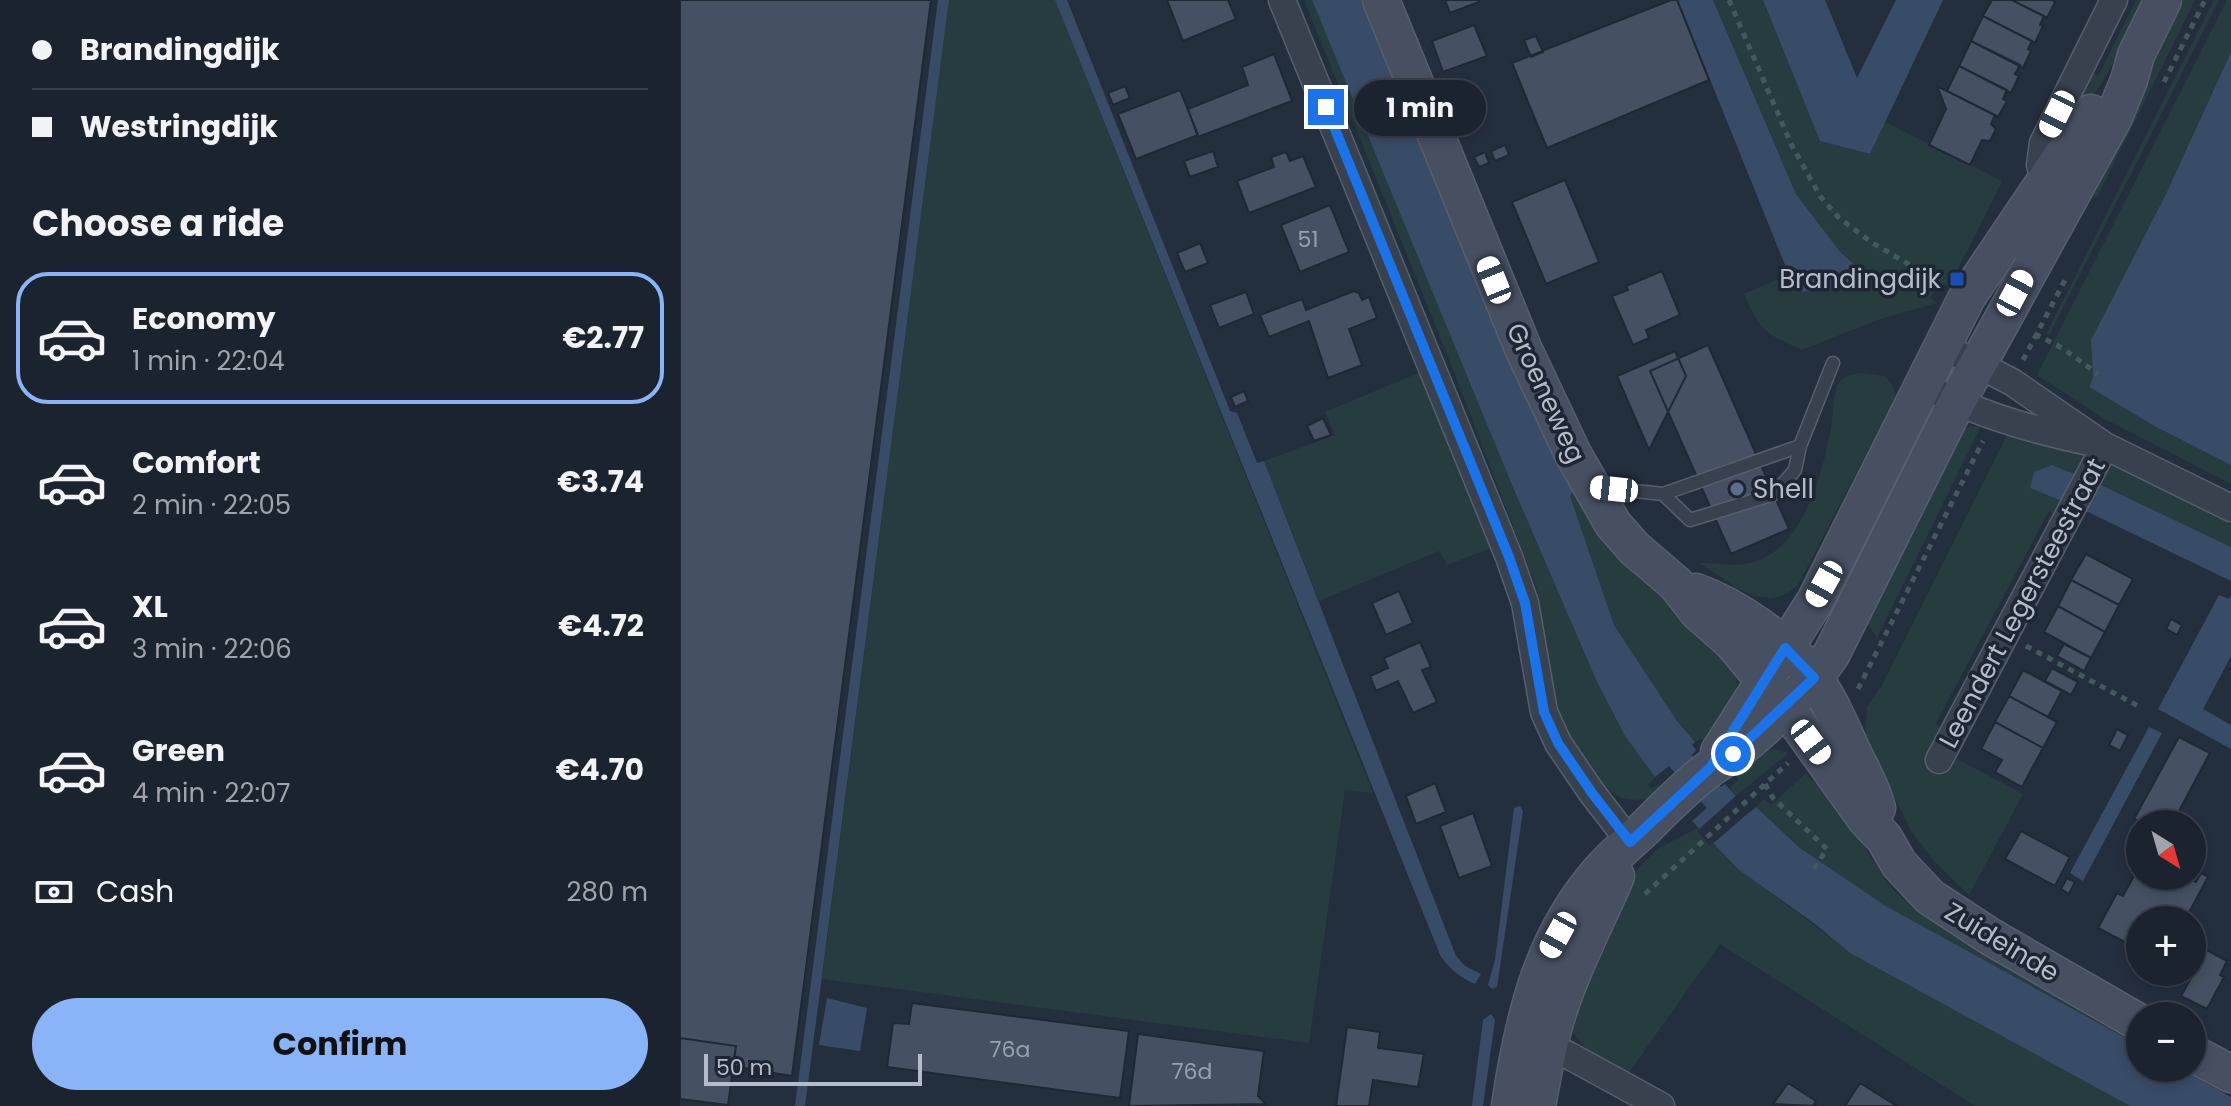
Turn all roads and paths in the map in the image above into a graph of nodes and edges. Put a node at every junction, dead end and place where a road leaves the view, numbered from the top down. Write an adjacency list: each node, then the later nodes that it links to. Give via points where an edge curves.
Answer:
1 (1282, 0): 31 (street, via 1509,557 1525,603 1544,712 1558,743)
2 (1381, 0): 19 (street, Groeneweg, via 1523,348)
3 (1729, 0): 8 (path, via 1792,146 1820,196 1878,247)
4 (2114, 0): 7 (street, via 2043,143 2040,165)
5 (2163, 0): 6 (street)
6 (2136, 55): 7 (street); 9 (street, via 2114,117)
7 (2045, 182): 8 (street)
8 (1967, 297): 10 (street)
9 (2003, 317): 12 (street); 13 (path)
10 (1942, 346): 12 (street); 14 (street)
11 (1833, 363): 17 (lane)
12 (1978, 364): 15 (street); 18 (street, via 2059,412)
13 (2098, 374)
14 (1923, 384): 15 (street); 24 (street, via 1834,567)
15 (1957, 402): 16 (street); 25 (street, via 1842,637)
16 (1996, 415): 18 (street); 28 (path, via 1869,669)
17 (1800, 446): 20 (lane); 20 (lane, via 1795,470 1774,494 1690,520)
18 (2100, 456): 21 (street); 23 (street, Leendert Legersteestraat)
19 (1590, 486): 20 (lane); 22 (street, Groeneweg, via 1624,537)
20 (1663, 494)
21 (2231, 508)
22 (1676, 584): 24 (street, Groeneweg, via 1711,597); 26 (street, Groeneweg)
23 (2005, 635): 27 (path); 29 (street, Leendert Legersteestraat)
24 (1785, 648): 25 (street, Groeneweg); 26 (street)
25 (1814, 678): 26 (street); 28 (street, Zuideinde)
26 (1774, 693): 30 (street, Zuideinde); 31 (street, via 1696,780)
27 (2142, 708)
28 (1836, 716): 30 (street, Zuideinde, via 1872,791)
29 (1939, 760)
30 (1884, 838): 34 (street, Zuideinde, via 1911,878 1942,906)
31 (1630, 842): 35 (street, via 1591,882 1538,976)
32 (1813, 870): 33 (path, via 1827,849 1765,784)
33 (1663, 875)
34 (2126, 1015)
35 (1535, 1041): 38 (street); 39 (street); 40 (street)
36 (2206, 1061): 37 (street)
37 (2231, 1074)
38 (1510, 1106)
39 (1537, 1106)
40 (1661, 1106)

